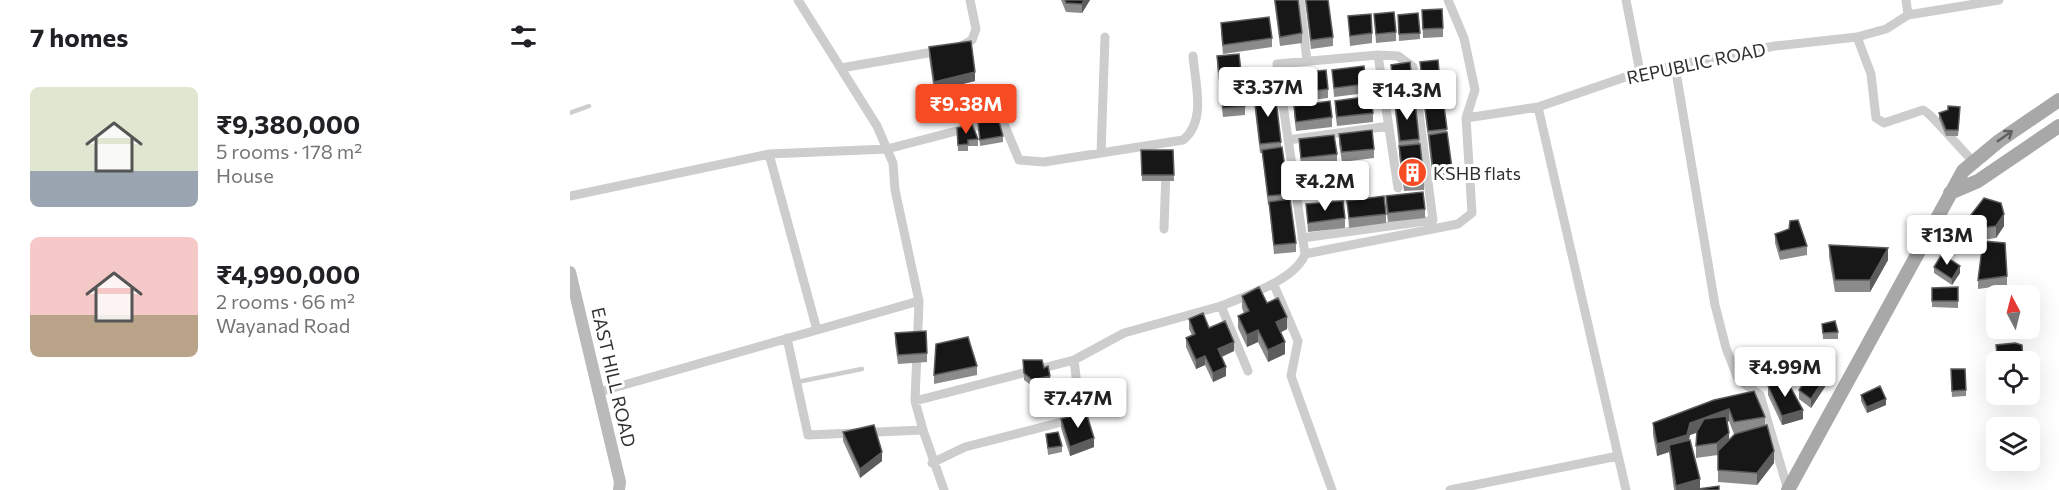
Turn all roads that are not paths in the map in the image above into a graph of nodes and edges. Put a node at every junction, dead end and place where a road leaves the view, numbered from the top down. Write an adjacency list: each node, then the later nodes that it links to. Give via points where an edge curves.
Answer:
1 (798, 0): 15 (street)
2 (970, 0): 15 (street, via 976,28 972,40 965,45)
3 (1300, 0): 13 (street)
4 (1448, 0): 21 (street, via 1464,38 1475,90)
5 (1626, 0): 16 (street)
6 (1906, 0): 8 (street)
7 (1999, 0): 8 (street)
8 (1908, 15): 10 (street, REPUBLIC ROAD, via 1886,29)
9 (1105, 37): 27 (street)
10 (1857, 37): 14 (street, REPUBLIC ROAD, via 1775,46); 30 (street, via 1871,74 1876,118 1884,123 1923,110 1929,112 1950,140)
11 (1378, 55): 13 (street); 22 (street); 36 (street, via 1398,56 1413,67 1434,220)
12 (1193, 56): 25 (street, via 1198,118 1194,132 1183,140)
13 (1308, 61): 24 (street, via 1277,64)
14 (1675, 66): 16 (street, REPUBLIC ROAD); 59 (street, via 1715,305 1726,348 1738,379 1760,395)
15 (841, 68): 26 (street)
16 (1640, 72): 19 (street, REPUBLIC ROAD)
17 (2059, 100): 30 (main road, one-way to 17)
18 (589, 106): 20 (lane)
19 (1538, 106): 21 (street, REPUBLIC ROAD); 52 (street)
20 (570, 113)
21 (1466, 118): 37 (street, via 1472,213 1458,224)
22 (1389, 126): 24 (street); 32 (street)
23 (2059, 126): 33 (main road, via 1978,181)
24 (1288, 140): 36 (street)
25 (1167, 142): 27 (street); 28 (street)
26 (887, 149): 27 (street, via 976,126 1004,124 1019,160 1044,162); 29 (street); 40 (street)
27 (1101, 153)
28 (1167, 153)
29 (769, 154): 34 (street); 43 (street)
30 (1973, 161): 33 (main road)
31 (1166, 164): 35 (street)
32 (1398, 188)
33 (1950, 193): 59 (main road)
34 (570, 196)
35 (1164, 229)
36 (1302, 238): 37 (street)
37 (1305, 255): 39 (street)
38 (570, 272): 42 (street, EAST HILL ROAD)
39 (1274, 285): 41 (street); 56 (street, via 1298,341 1291,376)
40 (919, 301): 43 (street); 50 (street)
41 (1221, 306): 45 (street, via 1124,333); 47 (street)
42 (574, 308): 49 (street, EAST HILL ROAD)
43 (817, 330): 44 (street)
44 (788, 338): 48 (street); 49 (street)
45 (1074, 360): 50 (street); 53 (street, via 1081,417 964,447)
46 (862, 369): 48 (lane)
47 (1248, 371)
48 (797, 382): 51 (street, via 808,435)
49 (599, 392): 54 (street, EAST HILL ROAD)
50 (915, 402): 51 (street)
51 (923, 430): 53 (street)
52 (1618, 456): 57 (street); 58 (street)
53 (932, 463): 55 (street)
54 (619, 490)
55 (944, 490)
56 (1332, 490)
57 (1450, 490)
58 (1626, 490)
59 (1788, 490)

